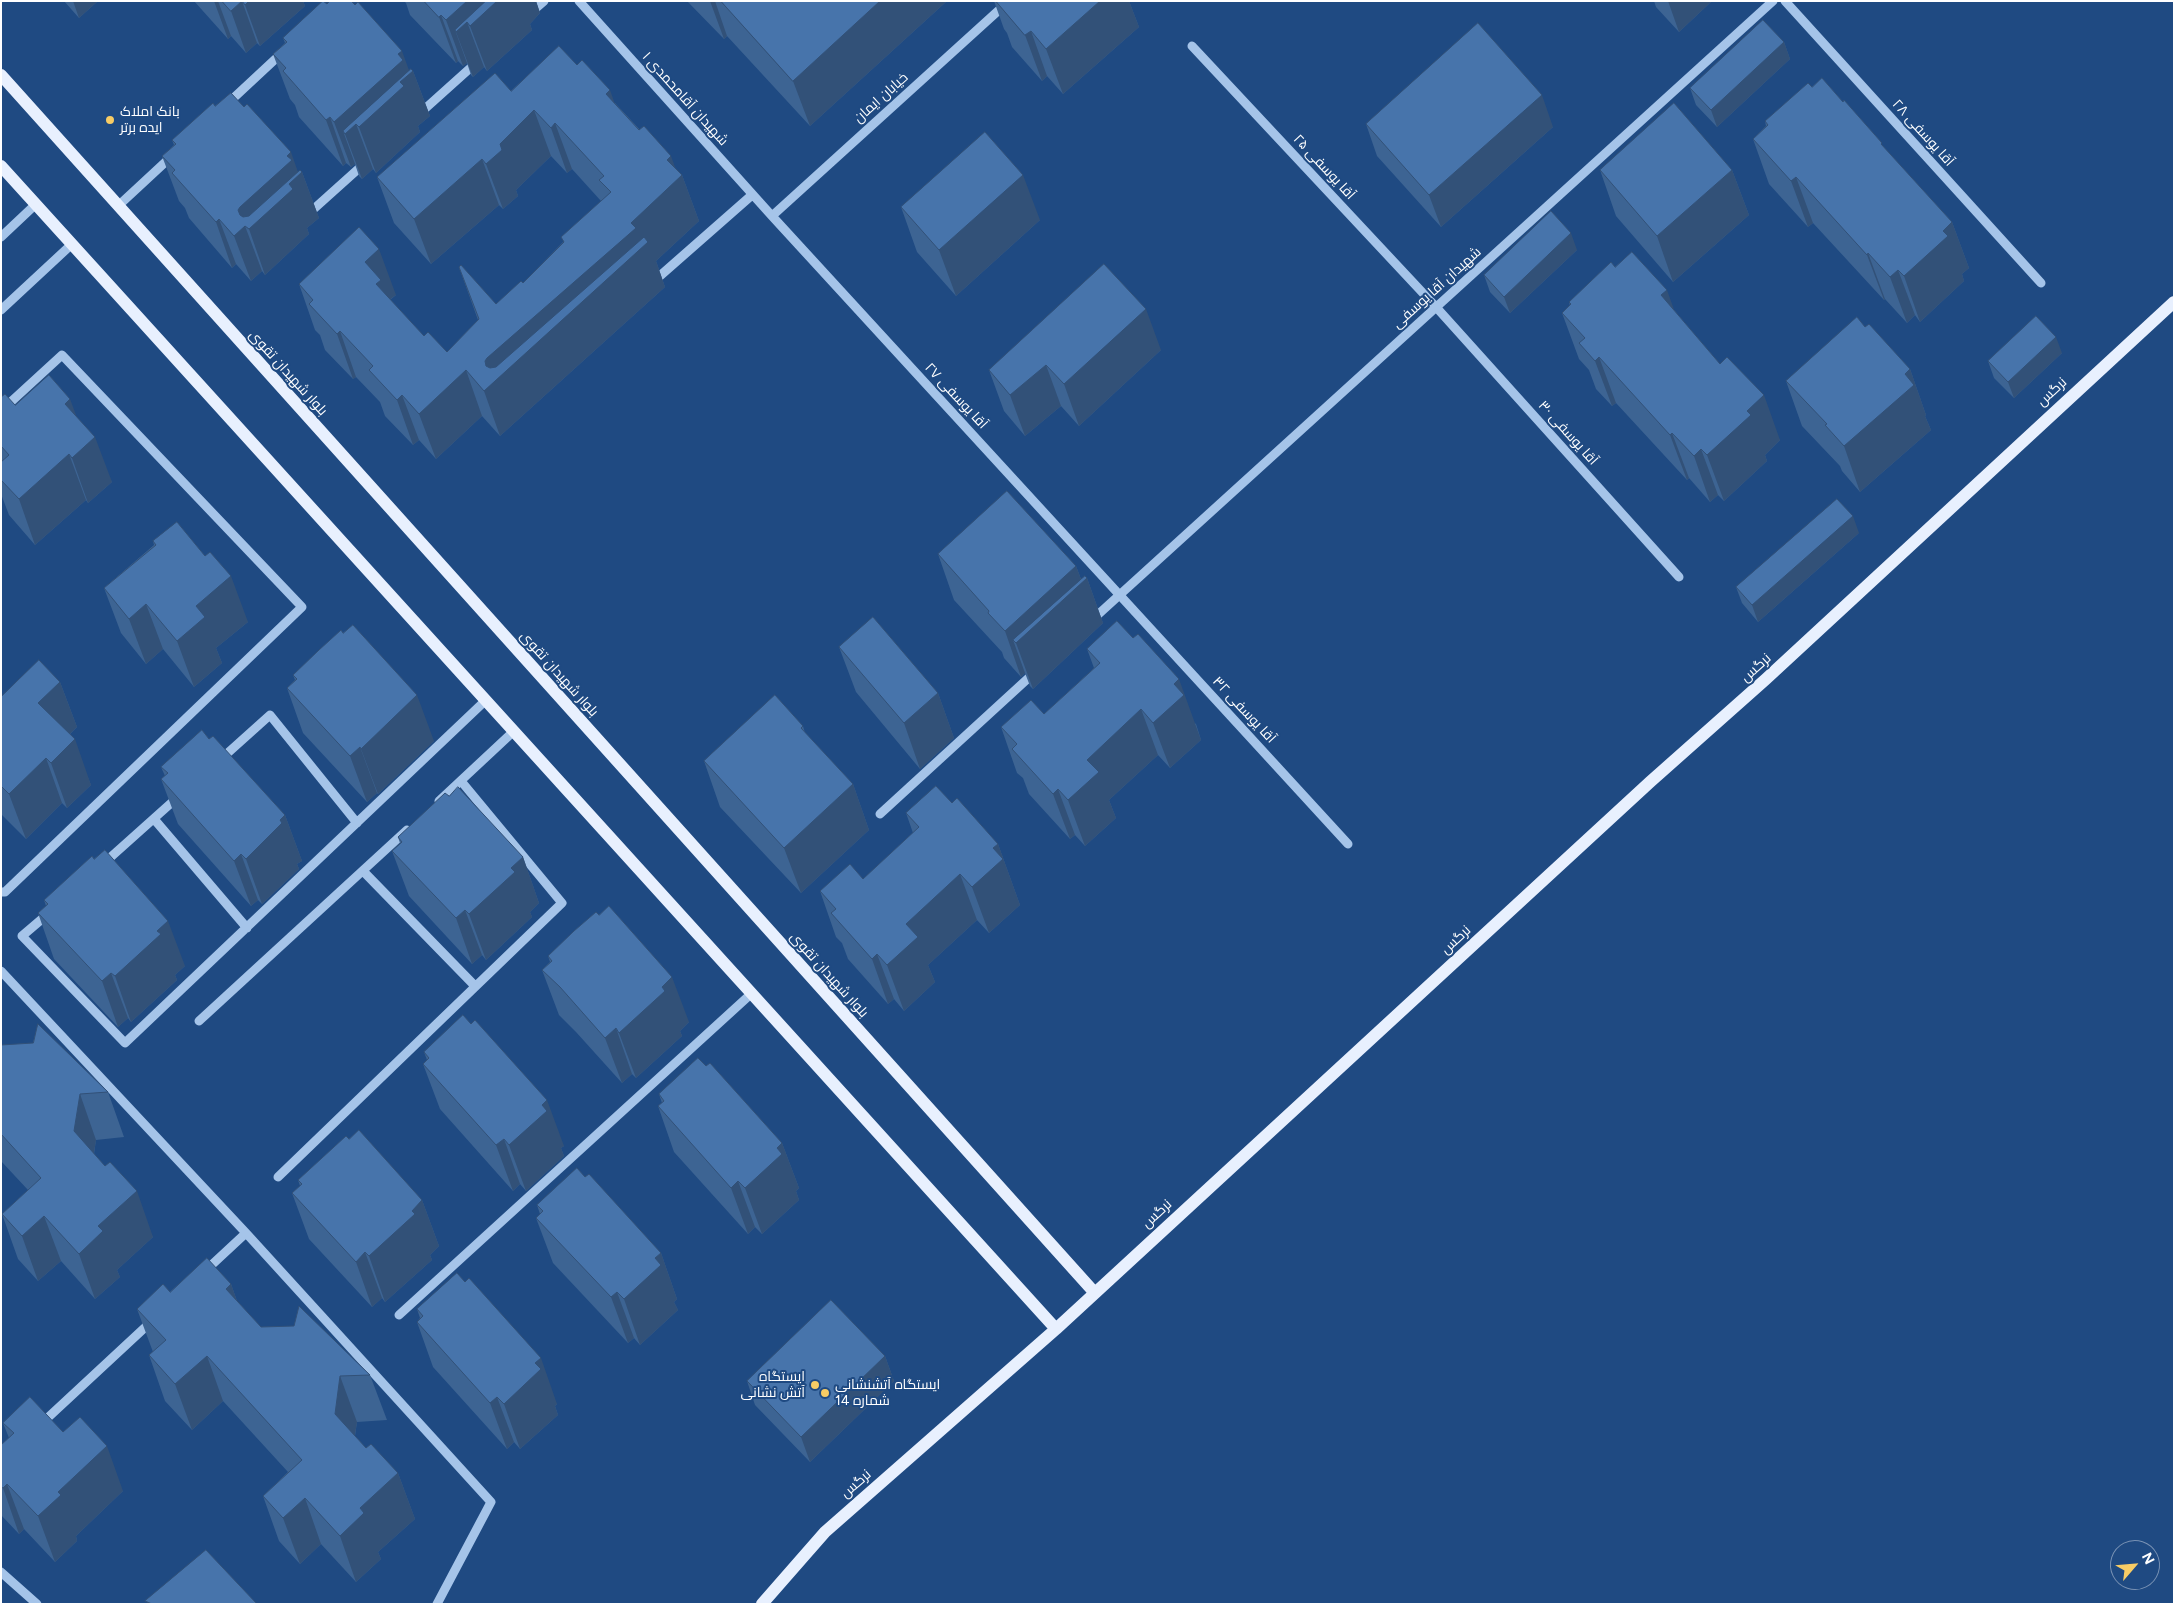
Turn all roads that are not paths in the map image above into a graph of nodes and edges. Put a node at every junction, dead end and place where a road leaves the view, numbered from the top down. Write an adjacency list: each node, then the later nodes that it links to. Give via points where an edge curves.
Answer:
1 (544, 1): 6 (street)
2 (578, 1): 16 (street, شهیدان آقامحمدی ۱)
3 (1009, 1): 19 (street, خیابان ایمان)
4 (1773, 1): 26 (street, شهیدان آقا یوسفی)
5 (1785, 1): 23 (street, آقا یوسفی ۲۸)
6 (522, 21)
7 (294, 42): 11 (street)
8 (1192, 46): 26 (street, آقا یوسفی ۲۵)
9 (486, 54): 12 (street)
10 (1, 75): 18 (main road, بلوار شهیدان تقوی)
11 (220, 110)
12 (413, 119)
13 (177, 151): 18 (street)
14 (370, 159): 20 (street)
15 (1, 166): 17 (main road)
16 (752, 195): 19 (street, شهیدان آقامحمدی ۱); 24 (street)
17 (36, 204): 21 (street); 22 (main road)
18 (118, 206): 56 (main road, بلوار شهیدان تقوی)
19 (772, 216): 30 (street, آقا یوسفی ۲۷)
20 (297, 224)
21 (1, 237)
22 (72, 244): 27 (street); 33 (main road)
23 (2041, 283)
24 (649, 285)
25 (2174, 302): 56 (main road, نرگس)
26 (1436, 307): 29 (street, آقا یوسفی ۳۰); 30 (street, شهیدان آقا یوسفی)
27 (1, 310)
28 (1, 411): 46 (street, via 62,355 302,607 5,892)
29 (1679, 577)
30 (1119, 595): 31 (street, شهیدان آقا یوسفی); 43 (street, آقا یوسفی ۳۲)
31 (1083, 628)
32 (1040, 668): 39 (street)
33 (486, 700): 34 (main road); 41 (street)
34 (514, 731): 36 (street); 51 (main road)
35 (212, 767): 41 (street, via 270,715)
36 (461, 781): 38 (street); 50 (street, via 562,903)
37 (183, 793): 40 (street)
38 (433, 807)
39 (880, 814)
40 (154, 819): 44 (street); 48 (street)
41 (357, 823): 48 (street)
42 (412, 826): 45 (street)
43 (1348, 844)
44 (95, 871)
45 (363, 871): 50 (street); 52 (street)
46 (1, 892)
47 (59, 904): 48 (street, via 22,936 125,1043)
48 (247, 928)
49 (1, 971): 54 (street)
50 (475, 986): 53 (street)
51 (752, 993): 58 (street); 59 (main road)
52 (199, 1021)
53 (278, 1177)
54 (246, 1233): 55 (street); 63 (street, via 491,1502)
55 (196, 1280)
56 (1094, 1292): 59 (main road, نرگس)
57 (160, 1314): 60 (street)
58 (399, 1315)
59 (1056, 1329): 64 (main road, نرگس, via 825,1532)
60 (37, 1428)
61 (1, 1572): 62 (street)
62 (36, 1604)
63 (437, 1604)
64 (762, 1604)

